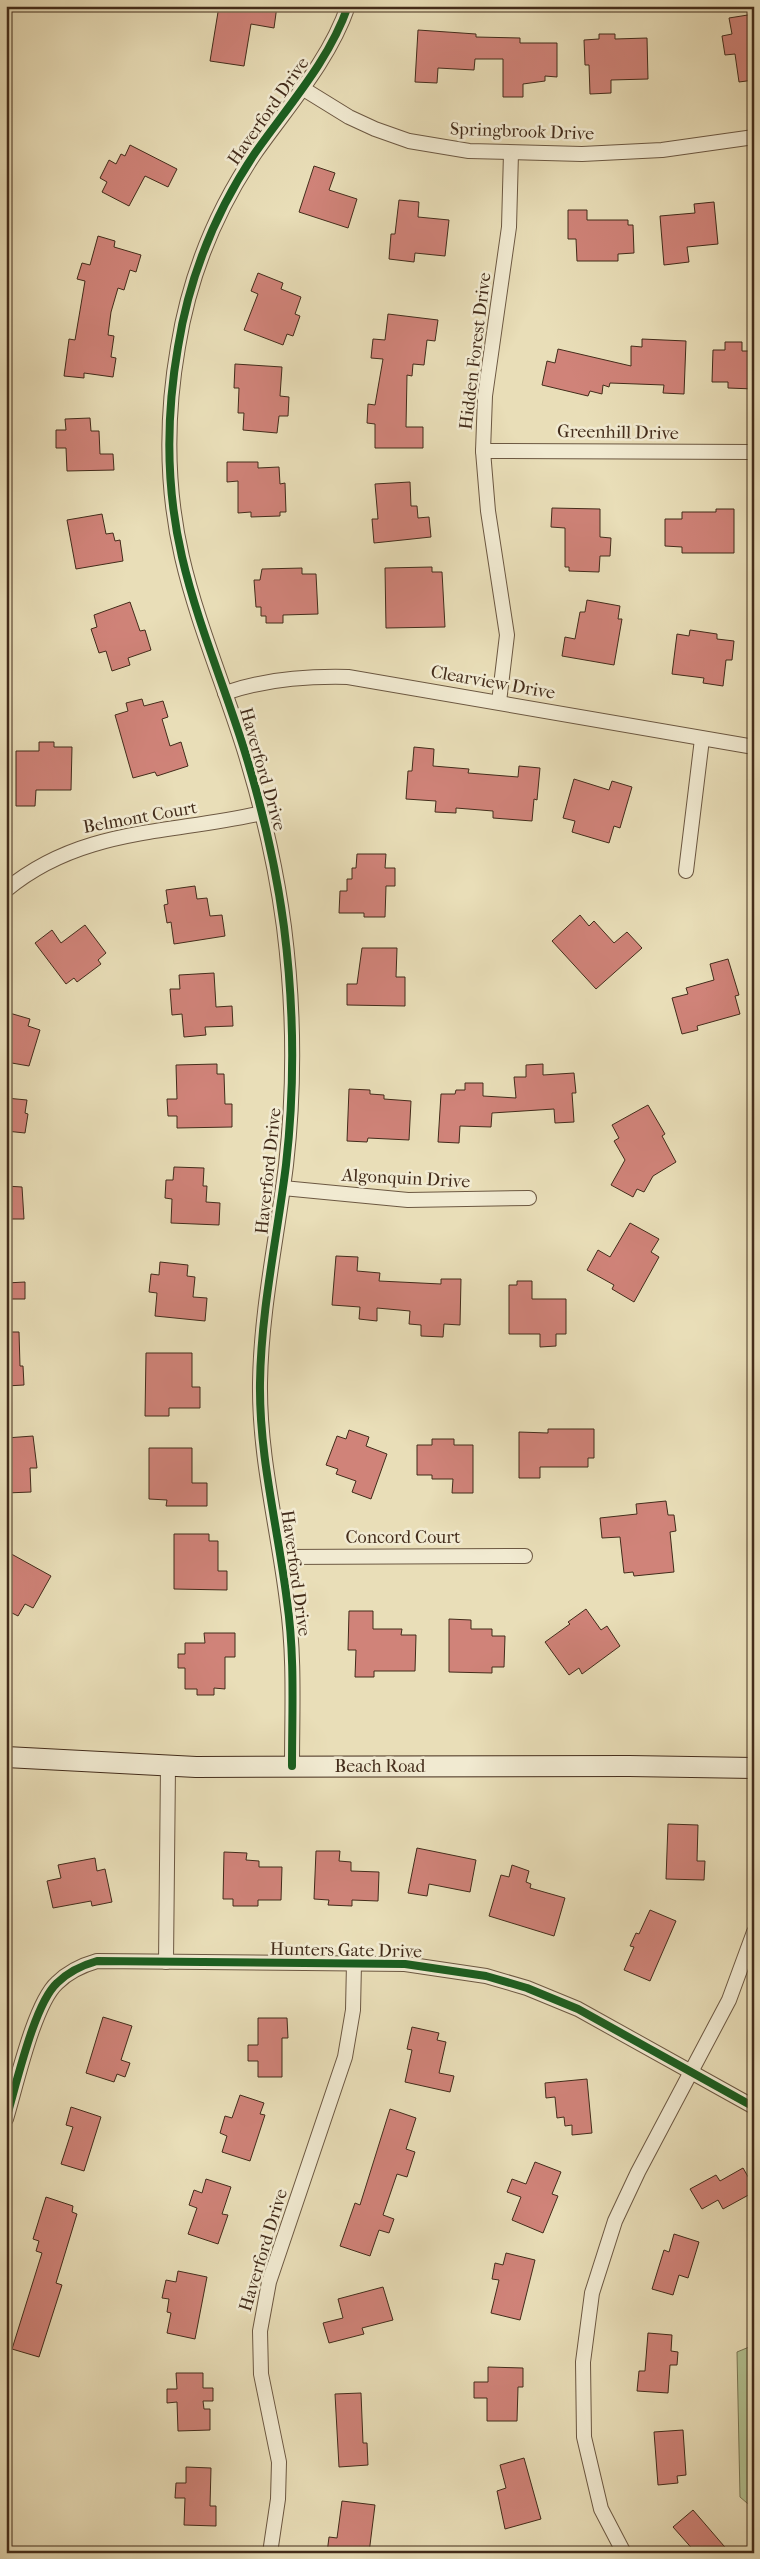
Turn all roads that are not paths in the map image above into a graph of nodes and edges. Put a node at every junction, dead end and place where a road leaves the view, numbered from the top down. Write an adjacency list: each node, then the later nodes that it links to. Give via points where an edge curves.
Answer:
1 (348, 6): 2 (street, Haverford Drive, via 335,38)
2 (302, 88): 4 (street, Springbrook Drive, via 349,117 409,141 469,151); 7 (street, Haverford Drive, via 251,159 217,221 186,309 173,379 169,456 173,507 192,594)
3 (754, 137): 4 (street, Springbrook Drive, via 662,150)
4 (511, 153): 5 (street, Hidden Forest Drive, via 509,227 486,388)
5 (483, 450): 6 (street, Greenhill Drive); 8 (street, Hidden Forest Drive, via 488,511 507,635)
6 (754, 452)
7 (225, 693): 8 (street, Clearview Drive, via 272,680 348,677); 11 (street, Haverford Drive)
8 (499, 702): 9 (street, Clearview Drive)
9 (702, 739): 10 (street, Clearview Drive); 12 (street)
10 (754, 747)
11 (262, 814): 13 (street, Belmont Court, via 86,845 42,865); 14 (street, Haverford Drive, via 283,922 291,1003 290,1121)
12 (686, 872)
13 (6, 890)
14 (282, 1188): 15 (street, Algonquin Drive, via 408,1200); 16 (street, Haverford Drive, via 264,1319 260,1382 266,1478)
15 (529, 1198)
16 (281, 1556): 17 (street, Concord Court); 20 (street, Haverford Drive, via 292,1657)
17 (525, 1556)
18 (6, 1758): 19 (street, Beach Road)
19 (168, 1766): 20 (street, Beach Road); 23 (street)
20 (292, 1766): 21 (street, Beach Road)
21 (754, 1768)
22 (754, 1932): 25 (street, via 729,2000)
23 (166, 1962): 24 (street, Hunters Gate Drive); 27 (street, Hunters Gate Drive, via 98,1961 83,1965 56,1983 37,2015)
24 (354, 1963): 25 (street, Hunters Gate Drive, via 434,1967 486,1976 527,1988 578,2009); 28 (street, Haverford Drive, via 345,2057 270,2282 260,2331 261,2374 279,2462 278,2498)
25 (691, 2072): 26 (street, Hunters Gate Drive); 29 (street, via 615,2221 592,2293 583,2362 584,2437 601,2509)
26 (754, 2107)
27 (6, 2119)
28 (270, 2553)
29 (624, 2553)

